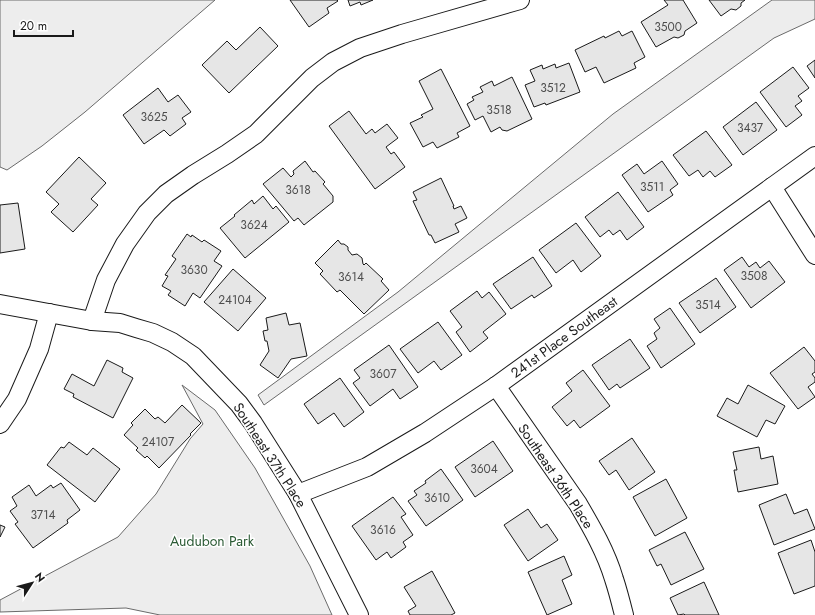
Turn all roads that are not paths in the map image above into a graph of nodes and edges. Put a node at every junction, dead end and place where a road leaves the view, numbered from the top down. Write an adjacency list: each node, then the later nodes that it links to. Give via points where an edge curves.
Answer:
1 (520, 0): 7 (street, via 402,34 360,48 333,62 312,78 256,134 177,186 147,213 125,244 109,274)
2 (815, 156): 3 (street, 241st Place Southeast)
3 (772, 187): 4 (street); 8 (street, 241st Place Southeast)
4 (815, 255)
5 (0, 304): 6 (street, Southeast 37th Place)
6 (49, 313): 7 (street, Southeast 37th Place); 9 (street, via 39,349 17,399)
7 (92, 321): 10 (street, Southeast 37th Place, via 120,323 153,333 193,356 239,404)
8 (496, 386): 10 (street, 241st Place Southeast, via 425,433 367,467); 12 (street, Southeast 36th Place, via 590,524 615,579)
9 (0, 424)
10 (298, 494): 11 (street, Southeast 37th Place)
11 (359, 615)
12 (624, 615)

